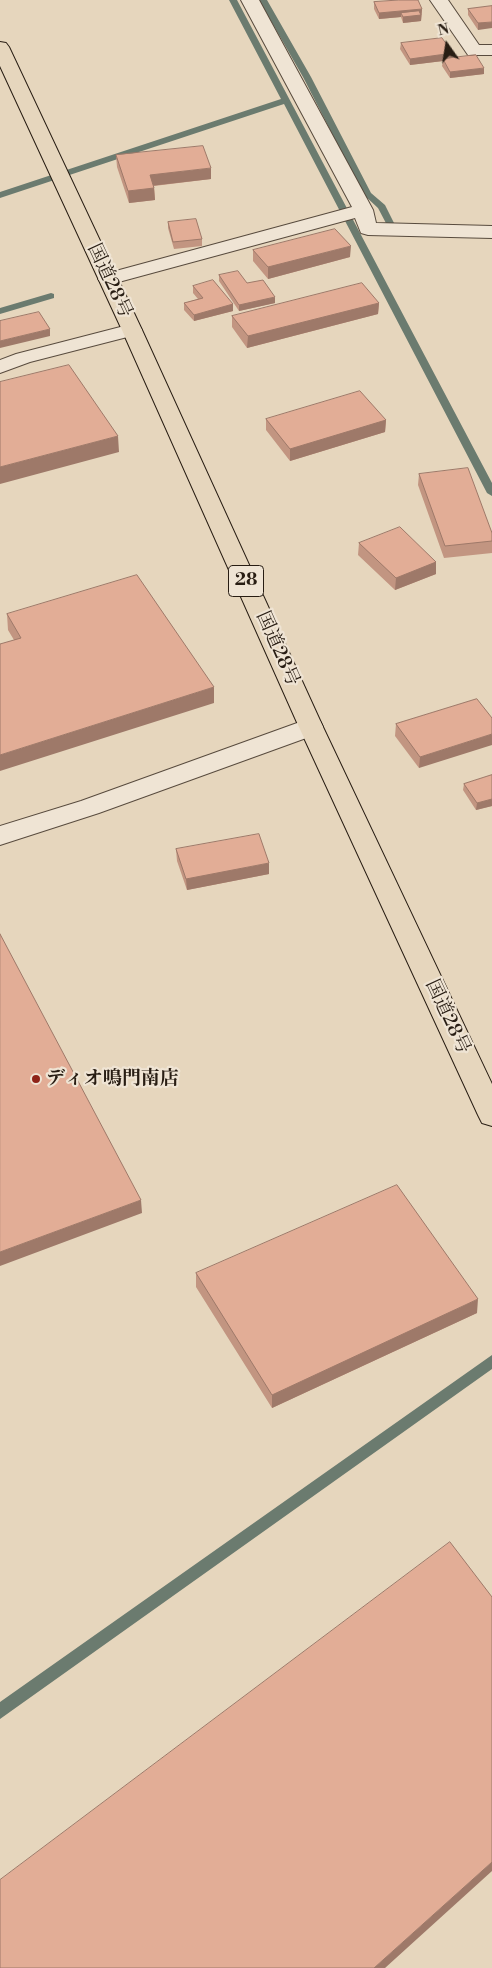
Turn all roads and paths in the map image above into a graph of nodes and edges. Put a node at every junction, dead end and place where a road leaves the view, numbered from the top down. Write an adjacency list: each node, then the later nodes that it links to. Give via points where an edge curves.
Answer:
1 (250, 0): 5 (street)
2 (439, 0): 4 (street, via 474,51)
3 (0, 47): 7 (highway, 国道28号 / 28)
4 (492, 50)
5 (363, 210): 6 (street, via 368,229); 7 (street)
6 (492, 232)
7 (108, 279): 8 (highway, 国道28号 / 28)
8 (132, 330): 9 (street, via 24,358); 10 (highway, 国道28号 / 28)
9 (0, 368)
10 (312, 726): 11 (street, via 90,807); 12 (highway, 国道28号 / 28)
11 (0, 836)
12 (492, 1115)

